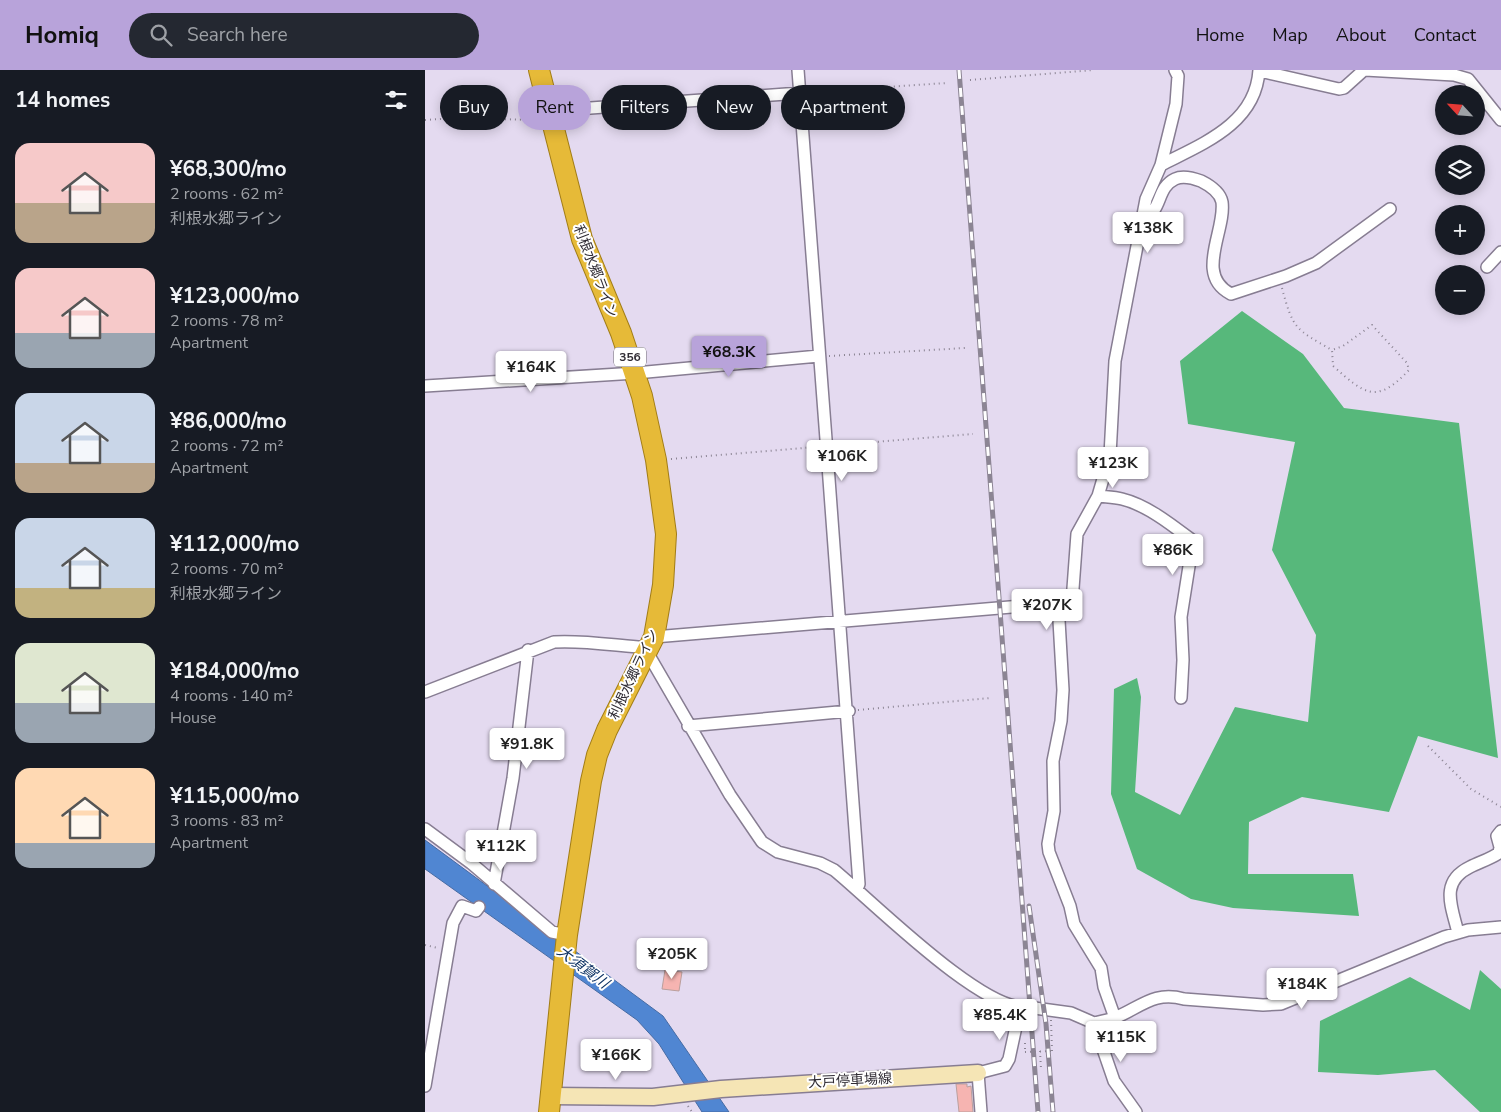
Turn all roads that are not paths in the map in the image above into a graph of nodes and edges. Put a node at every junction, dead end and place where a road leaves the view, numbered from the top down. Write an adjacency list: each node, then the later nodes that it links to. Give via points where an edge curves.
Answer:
1 (539, 70): 6 (highway, 利根水郷ライン / 356)
2 (798, 70): 7 (street)
3 (1175, 70): 13 (street, via 1178,76 1176,104)
4 (1259, 70): 5 (street, via 1339,89); 13 (street, via 1253,97 1237,120 1222,134)
5 (1364, 70): 10 (street, via 1454,75 1469,79)
6 (543, 85)
7 (799, 85)
8 (781, 95): 9 (street)
9 (591, 112)
10 (1501, 120)
11 (554, 130): 19 (highway, 利根水郷ライン / 356, via 582,239)
12 (803, 130): 18 (street)
13 (1161, 165): 15 (street, via 1146,199)
14 (1390, 209): 15 (street, via 1316,263 1231,294 1217,284 1213,262 1222,202 1217,192 1192,178 1175,179 1164,189 1155,213)
15 (1143, 220): 21 (street, via 1115,362 1110,455)
16 (1501, 252): 17 (street)
17 (1487, 267)
18 (819, 356): 19 (street); 23 (street)
19 (636, 373): 20 (street); 24 (highway, 利根水郷ライン / 356, via 656,460 665,519 663,585)
20 (425, 386)
21 (1098, 496): 22 (street, via 1077,534 1072,602); 27 (street, via 1121,498 1133,503 1160,517 1193,541 1181,617)
22 (1058, 603): 23 (street); 39 (street, via 1063,690 1053,761 1054,811 1049,852 1071,906 1074,924 1101,968)
23 (841, 620): 24 (street); 28 (street)
24 (650, 645): 25 (street, via 613,646 573,641 554,642); 29 (street); 37 (highway, 利根水郷ライン / 356, via 597,755)
25 (528, 650): 26 (street); 32 (street, via 513,778)
26 (425, 692)
27 (1181, 698)
28 (849, 711): 29 (street); 33 (street)
29 (689, 726): 33 (street, via 761,842 778,852 820,863)
30 (425, 829): 32 (street)
31 (1501, 832): 36 (street, via 1497,836 1499,853 1456,875 1452,882 1450,895)
32 (495, 884): 37 (street, via 552,932)
33 (857, 888): 38 (street, via 956,974 987,994)
34 (479, 907): 42 (street, via 475,911 462,906 453,923)
35 (1501, 927): 36 (street)
36 (1458, 933): 39 (street, via 1281,1004 1173,996 1152,998)
37 (566, 939): 43 (highway, 利根水郷ライン / 356)
38 (1020, 1008): 40 (street, via 1071,1013); 41 (street, via 1009,1060 1005,1066)
39 (1115, 1018): 40 (street)
40 (1094, 1023): 45 (street, via 1114,1082)
41 (978, 1073): 43 (main road, 大戸停車場線, via 721,1089); 44 (street)
42 (425, 1086)
43 (550, 1104)
44 (981, 1112)
45 (1136, 1112)

